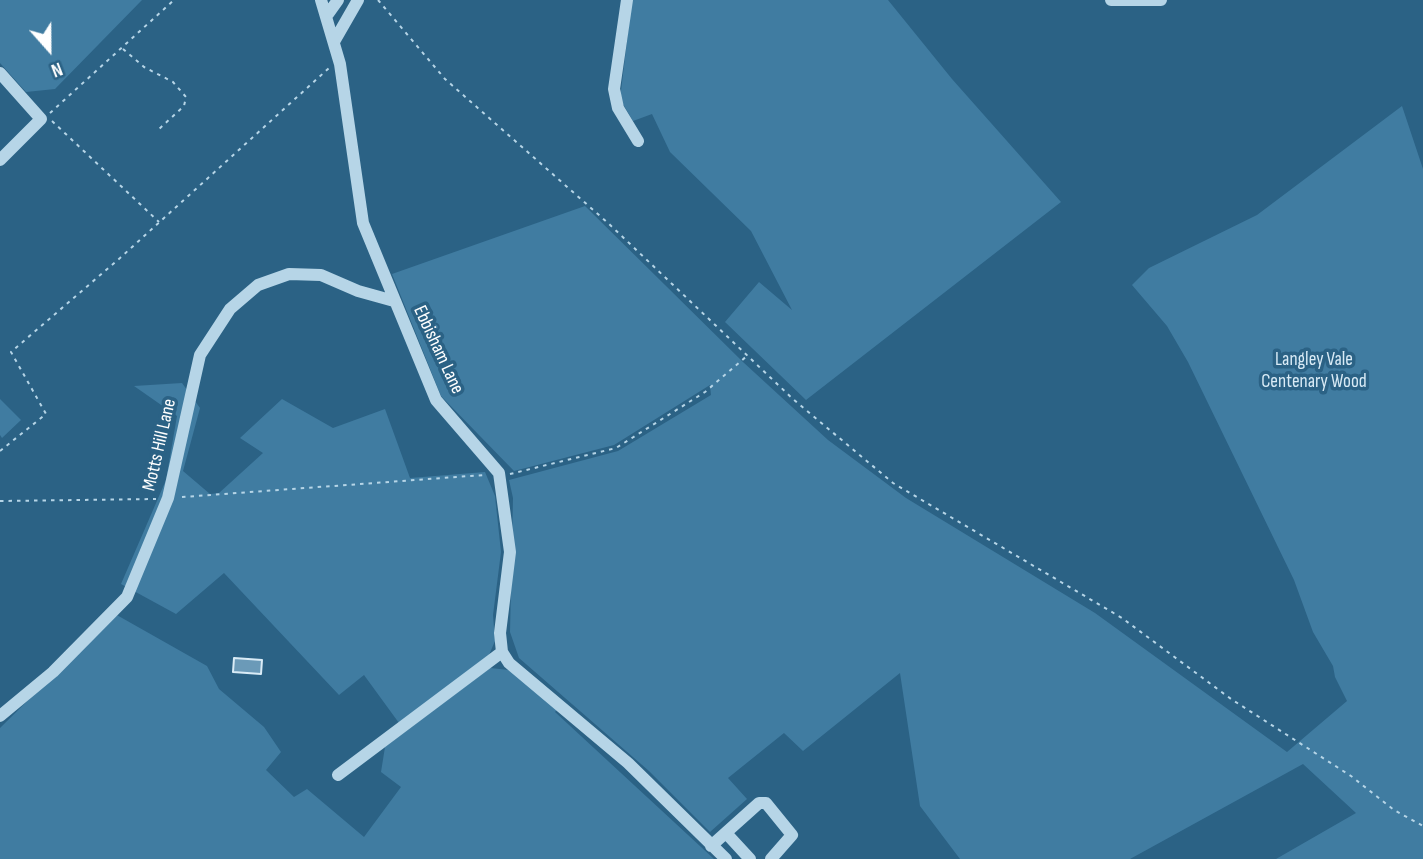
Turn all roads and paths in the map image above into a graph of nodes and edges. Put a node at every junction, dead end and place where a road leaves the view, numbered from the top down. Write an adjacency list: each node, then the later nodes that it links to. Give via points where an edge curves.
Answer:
1 (174, 0): 11 (path)
2 (321, 0): 9 (street, Ebbisham Lane)
3 (338, 0): 9 (street)
4 (358, 0): 10 (street)
5 (378, 0): 20 (path, via 445,79)
6 (627, 0): 16 (street, via 614,89 618,108)
7 (1111, 0): 8 (street)
8 (1161, 0)
9 (328, 14): 10 (street, Ebbisham Lane)
10 (335, 40): 12 (street, Ebbisham Lane)
11 (122, 49): 14 (path); 15 (path, via 173,82 186,97 184,106)
12 (340, 64): 18 (path, via 317,78); 19 (street, Ebbisham Lane, via 363,223)
13 (0, 73): 14 (street)
14 (41, 119): 17 (street); 18 (path, via 54,121)
15 (158, 130)
16 (638, 141)
17 (0, 160)
18 (159, 222): 21 (path, via 11,352 46,414)
19 (394, 301): 22 (street, Ebbisham Lane, via 436,400); 23 (street, Motts Hill Lane, via 321,275 289,274 258,285 230,309 200,355)
20 (748, 355): 22 (path, via 705,392 616,448 513,474); 28 (path, via 893,483 1122,618 1231,699)
21 (0, 451)
22 (499, 473): 23 (path); 25 (street, via 510,552 500,633)
23 (168, 498): 24 (path); 26 (street, Motts Hill Lane, via 127,597 53,672)
24 (0, 501)
25 (502, 652): 27 (street); 30 (street, via 509,663 628,764)
26 (0, 716)
27 (338, 775)
28 (1423, 825)
29 (726, 833): 30 (street); 32 (street); 33 (street, via 759,803 766,803 792,835)
30 (711, 846): 31 (street)
31 (726, 859)
32 (750, 859)
33 (771, 859)

